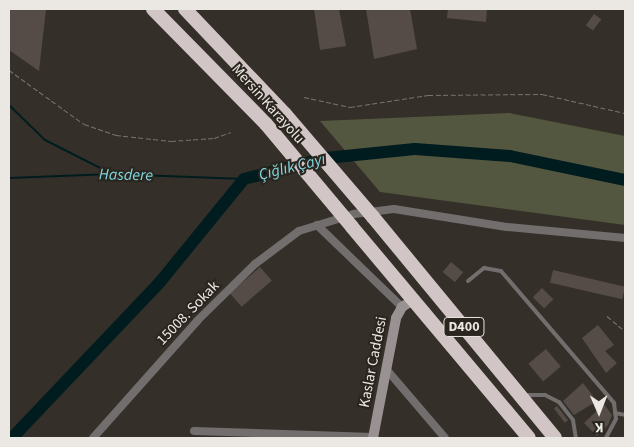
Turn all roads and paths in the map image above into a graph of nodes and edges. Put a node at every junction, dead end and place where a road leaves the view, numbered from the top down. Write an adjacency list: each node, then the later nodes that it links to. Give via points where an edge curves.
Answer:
1 (154, 9): 10 (highway, Mersin Karayolu / D400, bridge, via 266,124 352,227)
2 (185, 9): 14 (highway, Mersin Karayolu / D400, bridge, via 285,114)
3 (9, 70): 6 (path, via 84,124 116,136 171,141 214,138)
4 (304, 97): 5 (path, via 350,107 428,94 533,93)
5 (625, 113)
6 (231, 132)
7 (317, 225): 8 (street, 15008. Sokak, via 370,210 394,209 507,227); 10 (street); 18 (street, 15008. Sokak, via 288,237 255,264 198,320)
8 (625, 238)
9 (468, 282): 15 (lane, via 484,268 501,270 614,403)
10 (408, 303): 13 (street, Kaslar Caddesi, via 396,318); 21 (highway, D400)
11 (608, 316): 12 (path)
12 (625, 331)
13 (387, 370): 19 (street, Kaslar Caddesi); 20 (street)
14 (520, 395): 22 (highway, D400); 23 (lane, via 545,396 559,402 573,420)
15 (615, 413): 16 (lane); 24 (lane, via 616,419)
16 (625, 415)
17 (194, 431): 19 (street)
18 (93, 438)
19 (373, 438)
20 (445, 438)
21 (529, 438)
22 (555, 438)
23 (576, 438)
24 (606, 438)

